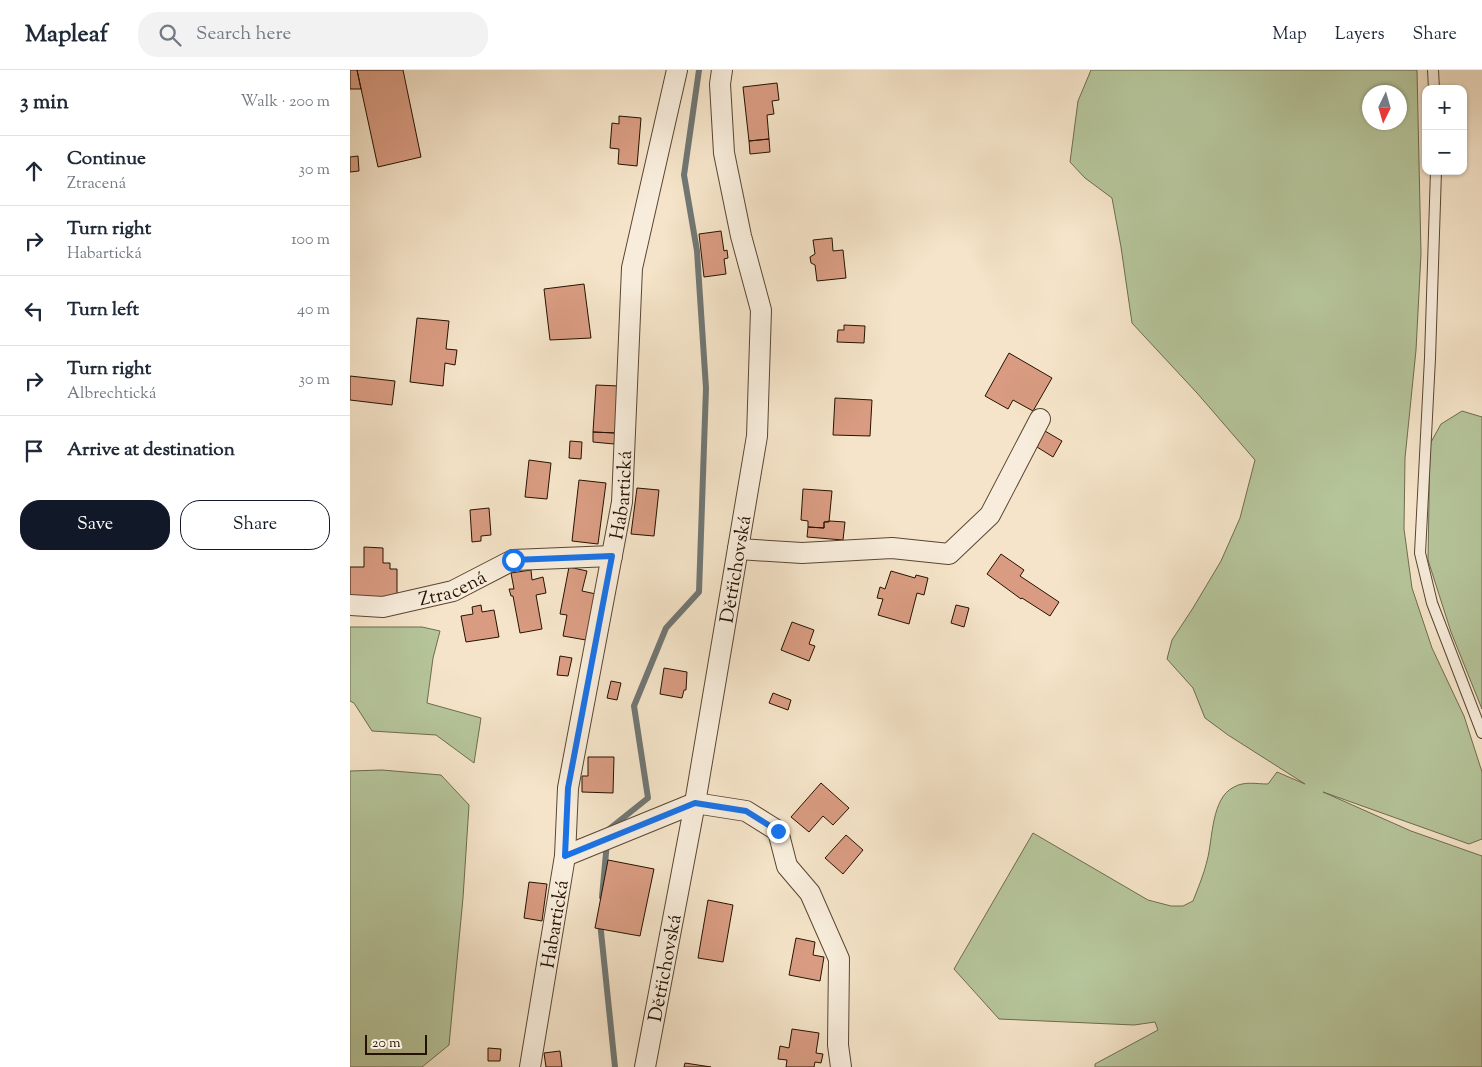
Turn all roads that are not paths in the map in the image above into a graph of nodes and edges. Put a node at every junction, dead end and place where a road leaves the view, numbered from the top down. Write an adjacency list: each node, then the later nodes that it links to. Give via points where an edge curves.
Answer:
1 (677, 70): 8 (street, Habartická, via 632,268 622,502)
2 (722, 70): 7 (street, Dětřichovská, via 724,153 761,310 757,436)
3 (1433, 70): 4 (lane)
4 (1434, 85)
5 (1436, 175): 10 (lane, via 1420,553 1432,603)
6 (1040, 419): 7 (street, via 990,515 949,554 892,548 802,553)
7 (738, 549): 11 (street, Dětřichovská)
8 (612, 556): 9 (street, Ztracená, via 513,560 452,591 383,607); 12 (street, Habartická, via 568,788)
9 (350, 605)
10 (1482, 733)
11 (695, 803): 12 (street); 14 (street, Dětřichovská); 15 (street, via 746,811 778,831 787,866 810,893 839,960 838,1045)
12 (565, 856): 13 (street, Habartická)
13 (530, 1067)
14 (646, 1067)
15 (841, 1067)

